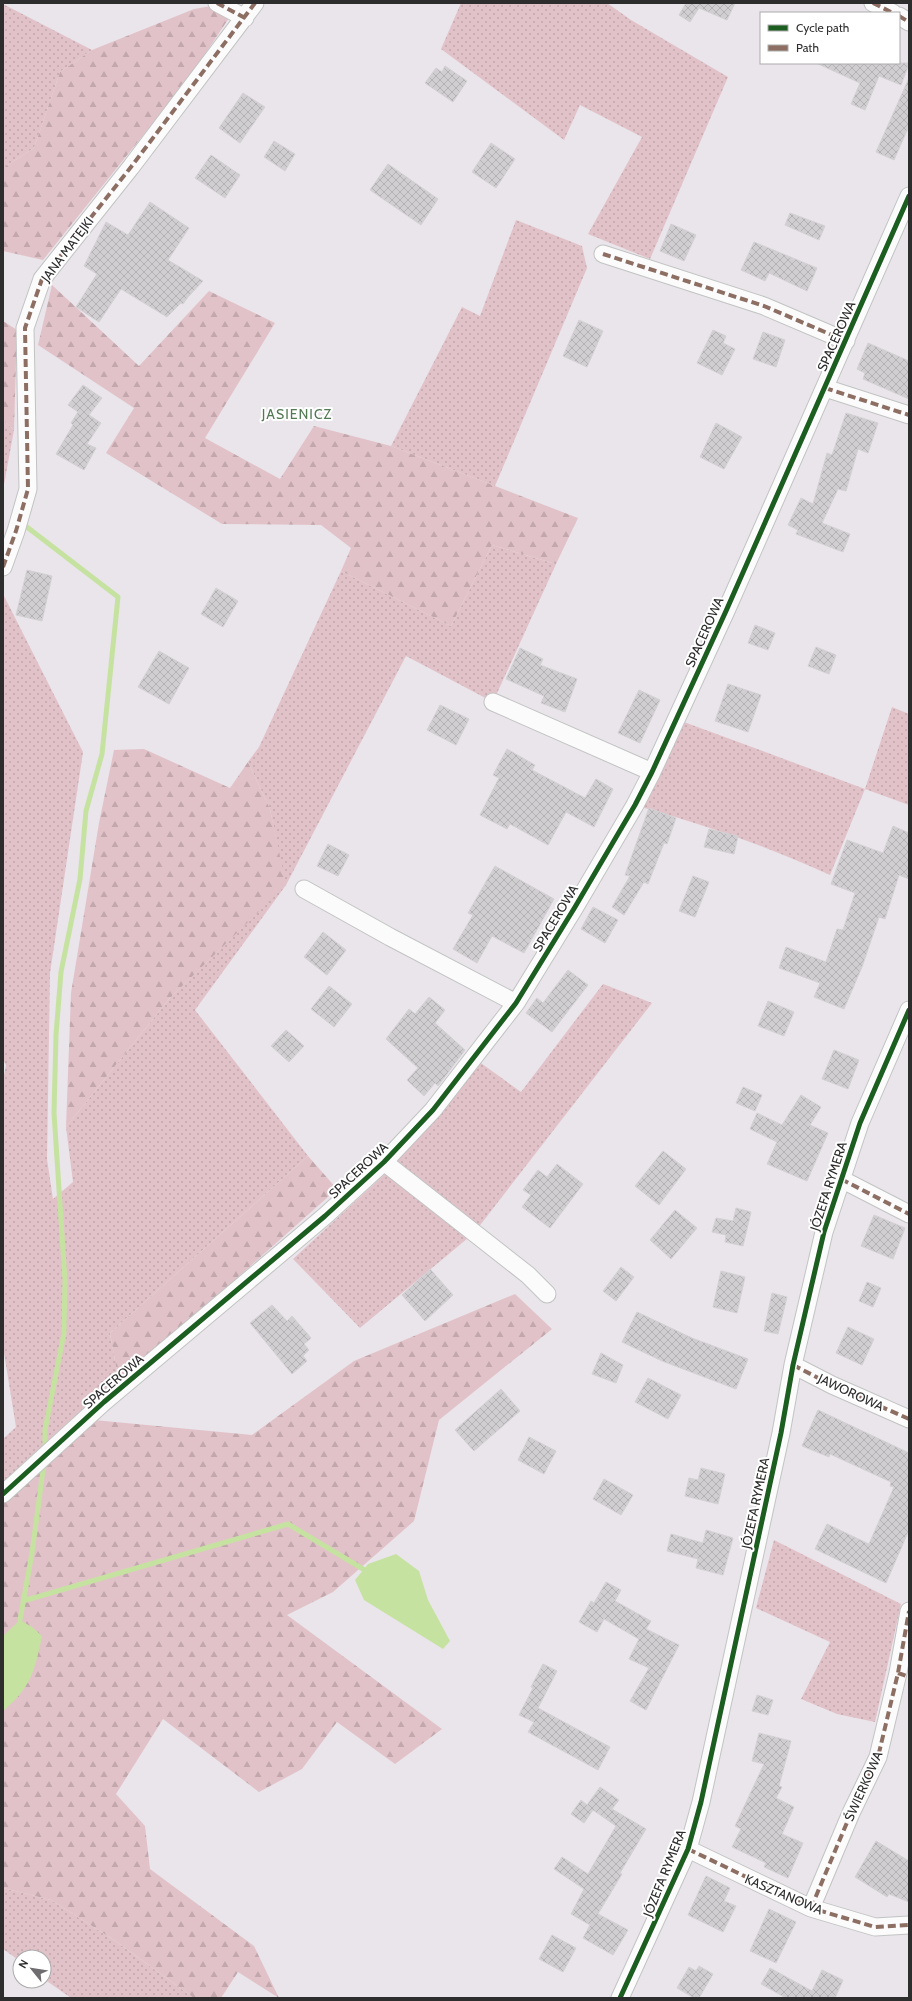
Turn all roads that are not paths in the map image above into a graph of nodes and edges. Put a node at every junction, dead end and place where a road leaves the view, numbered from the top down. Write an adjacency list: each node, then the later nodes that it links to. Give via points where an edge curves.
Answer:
1 (217, 3): 6 (street)
2 (255, 3): 6 (street, JANA MATEJKI)
3 (873, 3): 4 (street)
4 (891, 12)
5 (900, 17): 7 (street)
6 (245, 18): 13 (street, JANA MATEJKI, via 42,279 25,328 28,489)
7 (909, 22)
8 (909, 196): 10 (street, SPACEROWA)
9 (603, 254): 10 (street, SPACEROWA, via 764,306)
10 (846, 341): 11 (street, SPACEROWA)
11 (825, 388): 12 (street, SPACEROWA); 15 (street, SPACEROWA)
12 (909, 416)
13 (3, 567)
14 (493, 702): 15 (street)
15 (652, 772): 17 (street, SPACEROWA, via 635,806)
16 (304, 889): 17 (street)
17 (516, 1003): 19 (street, SPACEROWA, via 433,1110)
18 (909, 1010): 20 (street, JÓZEFA RYMERA, via 860,1123)
19 (384, 1162): 22 (street, via 528,1275); 25 (street, SPACEROWA, via 325,1216 104,1402)
20 (841, 1179): 21 (street); 23 (street, JÓZEFA RYMERA, via 824,1232)
21 (909, 1214)
22 (547, 1294)
23 (793, 1365): 24 (street, JAWOROWA); 28 (street, JÓZEFA RYMERA, via 781,1433 701,1802)
24 (909, 1419)
25 (3, 1494)
26 (909, 1611): 27 (street, ŚWIERKOWA)
27 (903, 1675): 29 (street, ŚWIERKOWA, via 878,1757)
28 (688, 1849): 29 (street, KASZTANOWA); 31 (street, JÓZEFA RYMERA)
29 (811, 1908): 30 (street, KASZTANOWA, via 875,1927)
30 (909, 1925)
31 (620, 1998)

